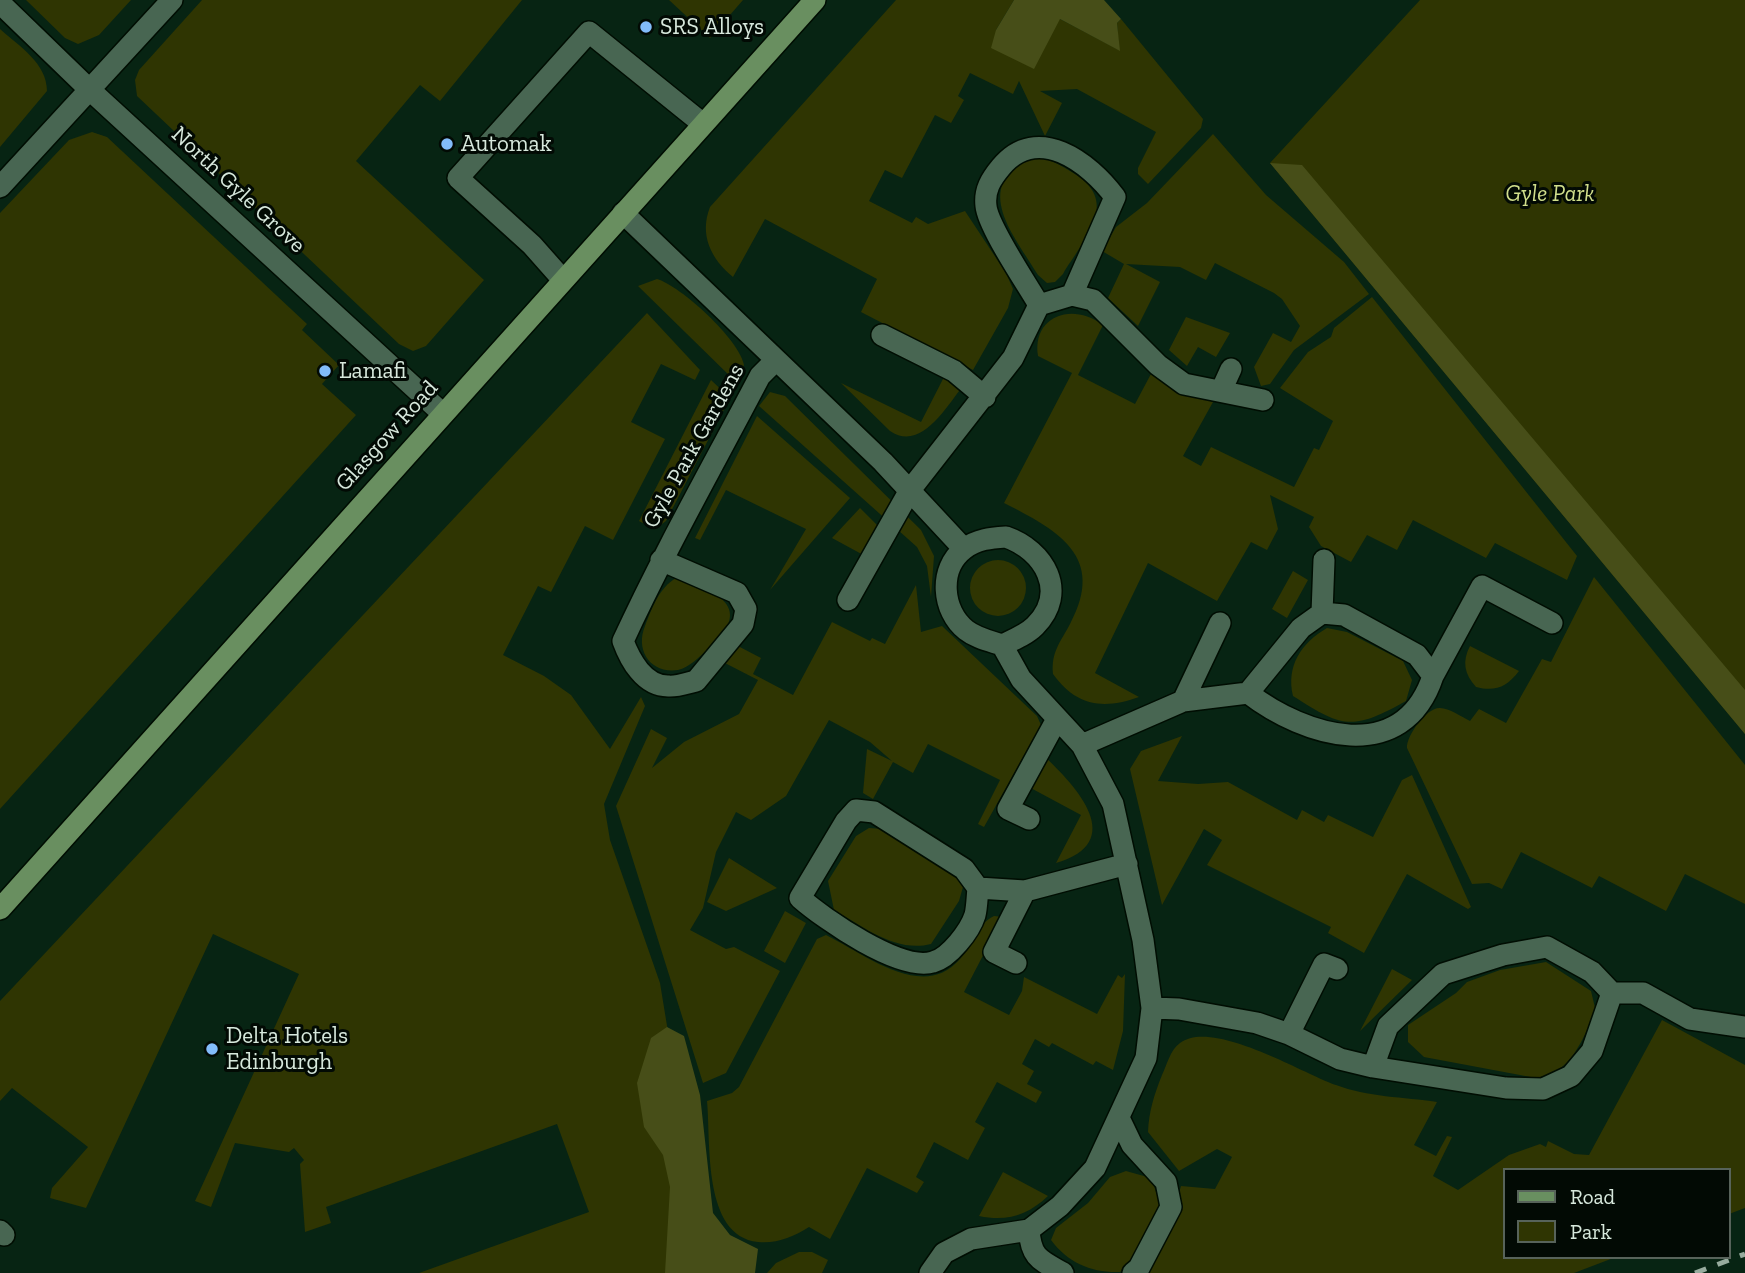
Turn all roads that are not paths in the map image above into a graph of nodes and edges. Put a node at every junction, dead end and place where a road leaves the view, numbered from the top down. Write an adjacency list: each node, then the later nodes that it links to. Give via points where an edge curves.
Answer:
1 (172, 0): 4 (street)
2 (815, 0): 5 (main road, Glasgow Road)
3 (0, 3): 4 (street, North Gyle Grove)
4 (90, 90): 6 (street); 17 (street, North Gyle Grove)
5 (703, 124): 7 (main road, Glasgow Road); 8 (street, via 589,32 458,178)
6 (0, 187)
7 (623, 213): 8 (main road, Glasgow Road); 12 (street, Gyle Park Gardens)
8 (563, 280): 17 (main road, Glasgow Road)
9 (1072, 295): 10 (street); 10 (street, via 1115,197 1100,176 1048,145 1026,147 1007,159 988,182 986,207); 14 (street, via 1093,300 1158,365 1184,384)
10 (1039, 305): 15 (street, via 1013,358)
11 (882, 335): 15 (street, via 954,371)
12 (776, 360): 18 (street, Gyle Park Gardens); 20 (street, Gyle Park Gardens, via 760,376)
13 (1231, 369): 14 (street)
14 (1222, 391): 16 (street)
15 (985, 397): 18 (street)
16 (1263, 400)
17 (443, 414): 36 (main road, Glasgow Road)
18 (910, 490): 19 (street, Gyle Park Gardens); 22 (street)
19 (964, 549): 26 (street, via 952,563 946,597 955,620 968,632); 26 (street, via 983,539 1006,537 1038,555 1047,571 1048,603 1036,625)
20 (661, 560): 20 (street, Gyle Park Gardens, via 623,641 631,663 666,687 696,681 743,624 746,609 737,593)
21 (1324, 560): 23 (street)
22 (848, 600)
23 (1322, 613): 27 (street, via 1344,615 1417,655); 28 (street, via 1301,628)
24 (1220, 623): 29 (street)
25 (1552, 623): 27 (street, via 1482,586)
26 (1002, 645): 30 (street, via 1021,679)
27 (1433, 676): 28 (street, via 1427,694 1408,718 1367,735 1343,737 1271,710)
28 (1248, 693): 29 (street)
29 (1183, 701): 31 (street)
30 (1057, 719): 31 (street); 32 (street, via 1008,809)
31 (1082, 745): 33 (street, via 1113,804)
32 (1030, 819)
33 (1127, 864): 35 (street); 40 (street)
34 (978, 888): 34 (street, via 975,916 952,949 933,962 905,962 821,916 800,898 856,810 874,812 964,869); 35 (street)
35 (1025, 891): 37 (street, via 994,952)
36 (0, 909)
37 (1016, 963)
38 (1337, 970): 42 (street, via 1324,964)
39 (1612, 993): 41 (street, via 1643,993 1690,1019); 43 (street, via 1592,1051 1571,1076 1543,1089 1506,1088); 43 (street, via 1592,972 1547,947 1491,959 1443,974 1388,1026)
40 (1152, 1008): 42 (street, via 1257,1023); 44 (street, via 1146,1059)
41 (1745, 1027)
42 (1289, 1034): 43 (street, via 1340,1059)
43 (1373, 1067)
44 (1120, 1120): 45 (street, via 1095,1168 1060,1206); 48 (street, via 1132,1145 1166,1182 1171,1207)
45 (1029, 1230): 46 (street, via 971,1239 944,1253); 47 (street, via 1030,1249)
46 (930, 1273)
47 (1063, 1273)
48 (1133, 1273)

